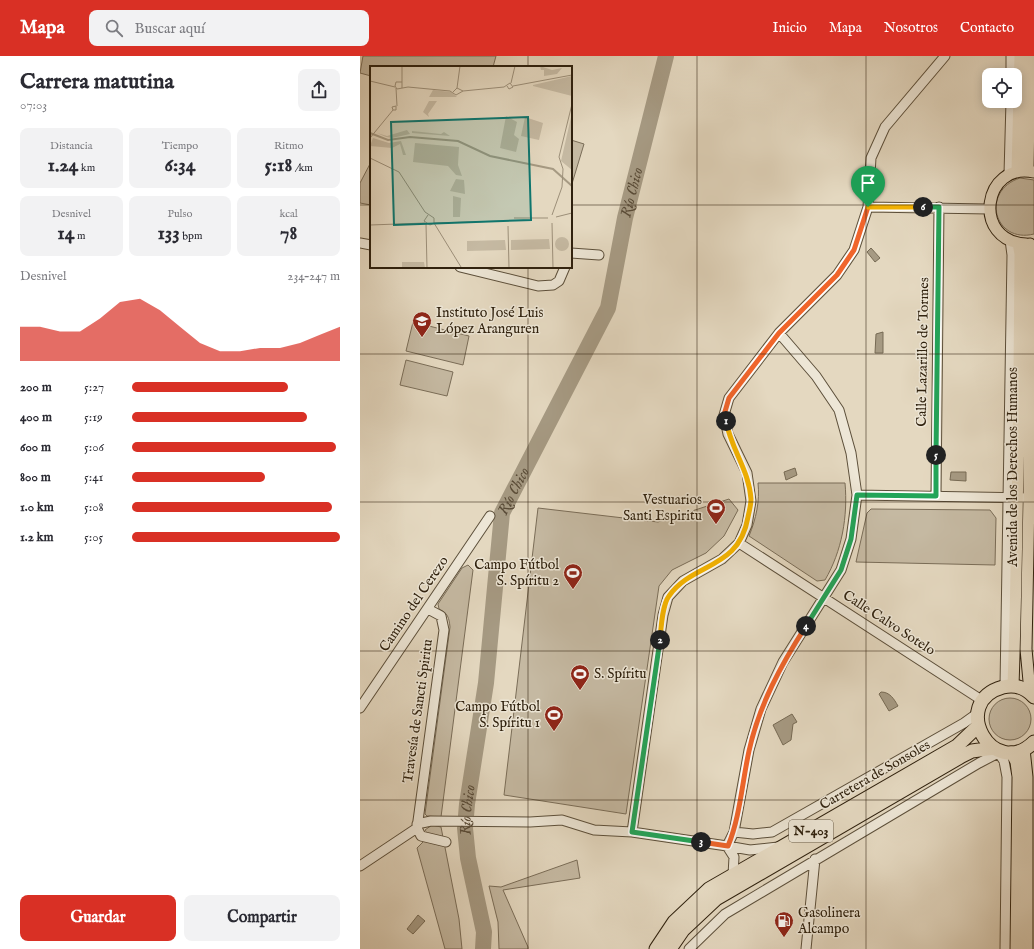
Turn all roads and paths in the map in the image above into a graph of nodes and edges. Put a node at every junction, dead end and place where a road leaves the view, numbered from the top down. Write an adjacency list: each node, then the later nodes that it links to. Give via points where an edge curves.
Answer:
1 (945, 56): 8 (street, via 885,127 870,158)
2 (1011, 56): 5 (street)
3 (1020, 56): 7 (main road)
4 (1030, 56): 7 (main road)
5 (1011, 68)
6 (1012, 108): 7 (street)
7 (1022, 172): 10 (main road, via 1001,180 990,198)
8 (868, 207): 9 (street); 19 (street, via 854,250 837,275)
9 (939, 207): 10 (street); 21 (street, Calle Lazarillo de Tormes)
10 (989, 209): 11 (main road, via 995,228)
11 (1014, 242): 13 (main road); 22 (main road, Avenida de los Derechos Humanos, via 1020,254)
12 (360, 243): 14 (street)
13 (1032, 243): 22 (main road, Avenida de los Derechos Humanos, via 1029,254)
14 (370, 245)
15 (572, 253): 16 (street)
16 (599, 255)
17 (464, 268): 18 (street, via 545,286 559,281)
18 (566, 268)
19 (779, 333): 20 (street, via 816,376 839,410 852,453); 24 (street, via 729,398 724,415 728,434 747,474 751,501 747,525)
20 (857, 495): 21 (street); 25 (street, via 851,539 841,570)
21 (936, 496): 22 (street)
22 (1022, 498): 27 (main road, Avenida de los Derechos Humanos); 28 (main road, Avenida de los Derechos Humanos, via 1016,650)
23 (490, 516): 26 (street, Camino del Cerezo)
24 (739, 543): 25 (street, Calle Calvo Sotelo); 34 (street, via 722,559 683,581 668,597 663,615)
25 (824, 598): 30 (street, Calle Calvo Sotelo); 35 (street, via 783,662 761,709 749,750)
26 (428, 609): 29 (street, Camino del Cerezo); 33 (street, Travesía de Sancti Spiritu, via 441,616 444,630)
27 (1030, 669): 28 (main road, Avenida de los Derechos Humanos)
28 (1028, 688): 30 (highway, N-403, via 993,692)
29 (360, 708)
30 (980, 713): 32 (highway, via 981,735); 35 (street, Carretera de Sonsoles, via 772,832); 37 (highway, Carretera de Sonsoles / N-403, via 957,746)
31 (1031, 746): 32 (highway, N-403); 48 (main road, via 1027,777)
32 (999, 753): 39 (street); 43 (highway, Carretera de Sonsoles / N-403, via 972,751 962,756 716,899 683,930); 46 (street, via 1007,777); 47 (main road, via 1016,762 1018,777)
33 (417, 826): 34 (street, via 430,821 562,820 594,830); 36 (street, via 421,836); 40 (street)
34 (632, 832): 38 (street)
35 (734, 832): 38 (street)
36 (446, 842)
37 (785, 845): 38 (street, via 750,850); 41 (highway, Carretera de Sonsoles / N-403)
38 (728, 846): 41 (street, via 734,857)
39 (815, 860): 44 (street, via 725,914); 45 (street)
40 (360, 866)
41 (734, 875): 42 (highway, Carretera de Sonsoles / N-403, via 709,889 692,904 674,922)
42 (656, 949)
43 (670, 949)
44 (689, 949)
45 (806, 949)
46 (1006, 949)
47 (1016, 949)
48 (1027, 949)

